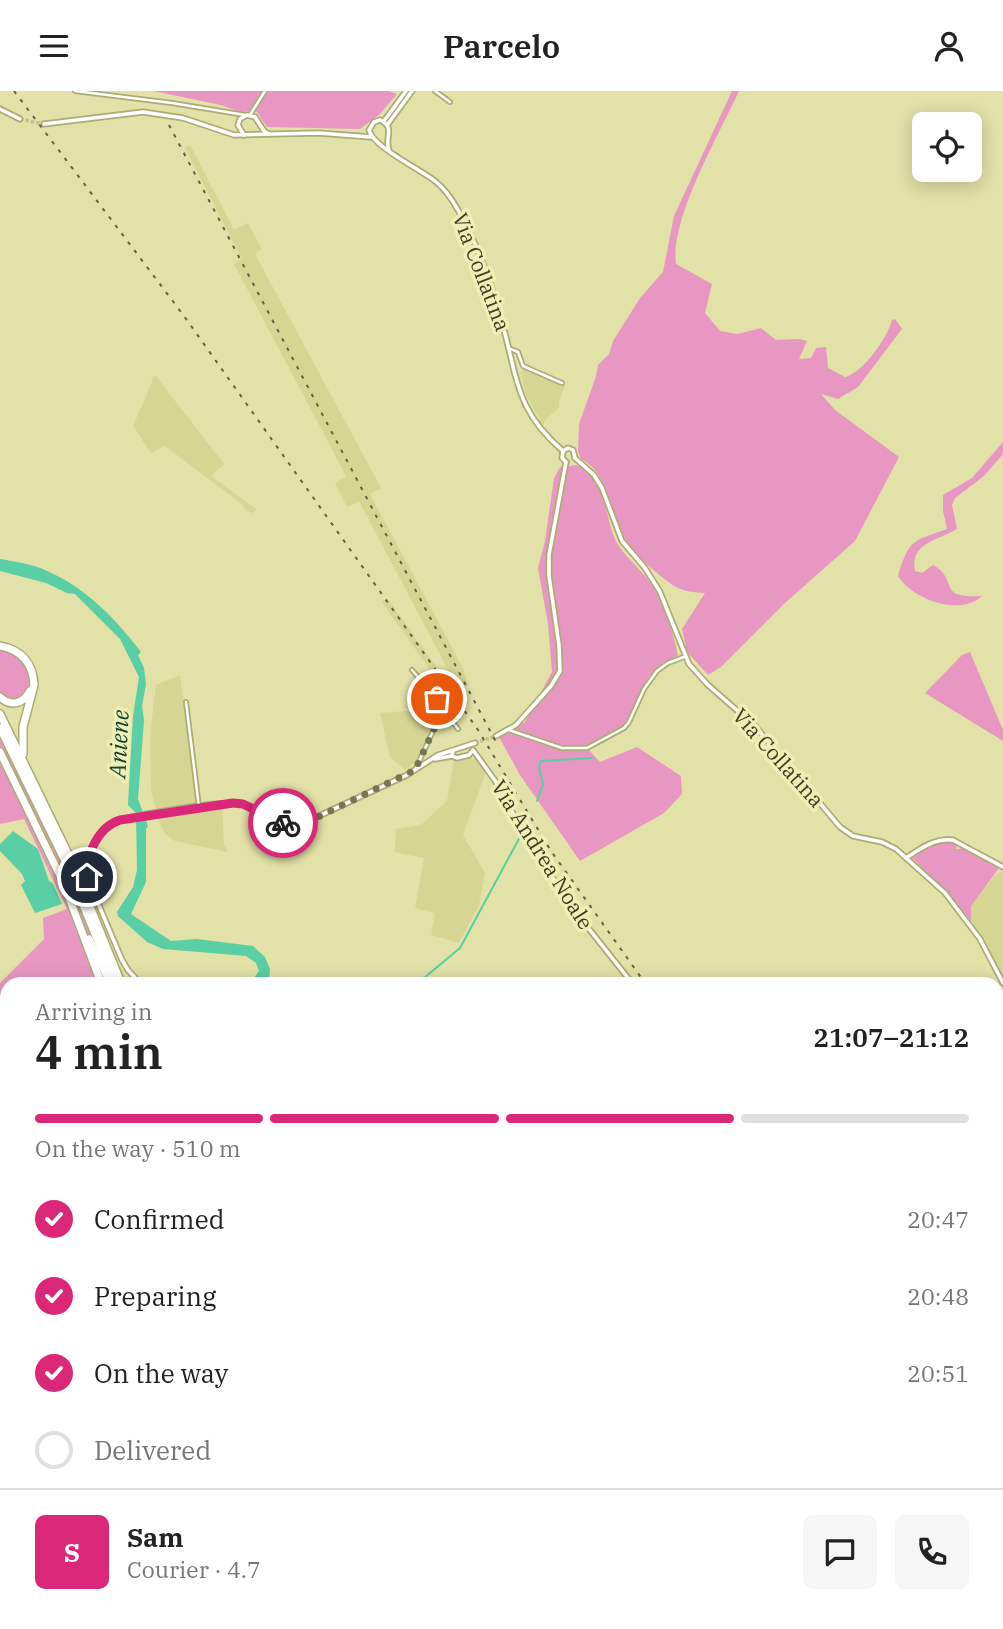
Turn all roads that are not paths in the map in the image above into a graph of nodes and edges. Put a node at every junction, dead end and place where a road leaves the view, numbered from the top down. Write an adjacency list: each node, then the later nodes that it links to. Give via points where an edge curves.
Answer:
1 (75, 91): 9 (street)
2 (265, 91): 8 (street)
3 (406, 91): 15 (street)
4 (412, 91): 15 (street)
5 (435, 91): 6 (street)
6 (450, 102)
7 (0, 109): 12 (street)
8 (255, 109): 10 (street); 11 (street)
9 (227, 113): 10 (street); 13 (street)
10 (248, 115): 11 (street); 13 (street)
11 (256, 117): 14 (street)
12 (20, 119)
13 (238, 123): 18 (street); 20 (street)
14 (259, 123): 19 (street); 21 (street)
15 (386, 123): 17 (street, via 374,122); 24 (street)
16 (44, 124): 18 (street, via 143,112)
17 (369, 130): 22 (street); 23 (street)
18 (225, 131): 20 (street)
19 (255, 133): 20 (street); 21 (street)
20 (245, 135)
21 (275, 135): 22 (street)
22 (355, 137): 23 (street)
23 (371, 137): 25 (street)
24 (387, 138): 25 (street); 26 (street)
25 (378, 141): 26 (street, Via Collatina)
26 (388, 151): 27 (street, Via Collatina, via 433,179 456,207 487,277)
27 (508, 348): 28 (street, via 518,352 523,366); 29 (street, Via Collatina, via 531,417)
28 (562, 383)
29 (563, 450): 30 (street, via 573,450); 31 (street)
30 (575, 459): 31 (street); 33 (street, Via Collatina, via 594,475 622,541 660,592)
31 (566, 461): 43 (street, via 548,564 560,669 551,686)
32 (0, 647): 35 (highway, via 24,657)
33 (684, 657): 43 (street, via 657,671 625,727 587,748 562,748); 58 (street, Via Collatina, via 756,727 840,827 853,836 888,844)
34 (412, 670): 37 (street)
35 (33, 685): 36 (highway, via 19,703); 56 (highway, via 22,742)
36 (0, 697)
37 (437, 699): 39 (street, via 435,705); 39 (street, via 444,701)
38 (186, 702): 57 (street)
39 (440, 708): 42 (street); 48 (street)
40 (0, 714): 56 (highway)
41 (0, 728): 63 (highway, via 66,863)
42 (458, 729)
43 (509, 730): 44 (street)
44 (496, 736)
45 (0, 737): 64 (highway, via 71,884)
46 (475, 743): 47 (street)
47 (471, 748): 49 (street); 51 (street); 53 (street, Via Andrea Noale)
48 (424, 750): 54 (street); 54 (street); 55 (street)
49 (455, 750): 52 (street); 54 (street)
50 (0, 753): 60 (highway)
51 (470, 755): 52 (street); 53 (street)
52 (452, 756): 54 (street)
53 (480, 758): 67 (street, Via Andrea Noale, via 570,905)
54 (429, 761): 55 (street)
55 (415, 770): 57 (street, via 303,823 282,823 236,803)
56 (34, 782): 65 (highway, via 92,906)
57 (199, 807): 66 (street, via 109,824 89,858 90,885 122,960)
58 (906, 858): 59 (street, via 945,839); 68 (street, Via Collatina, via 945,893 969,923)
59 (1003, 867)
60 (64, 884): 61 (highway); 62 (highway)
61 (99, 977)
62 (108, 977)
63 (109, 977)
64 (109, 977)
65 (119, 977)
66 (134, 977)
67 (627, 977)
68 (1000, 977)

